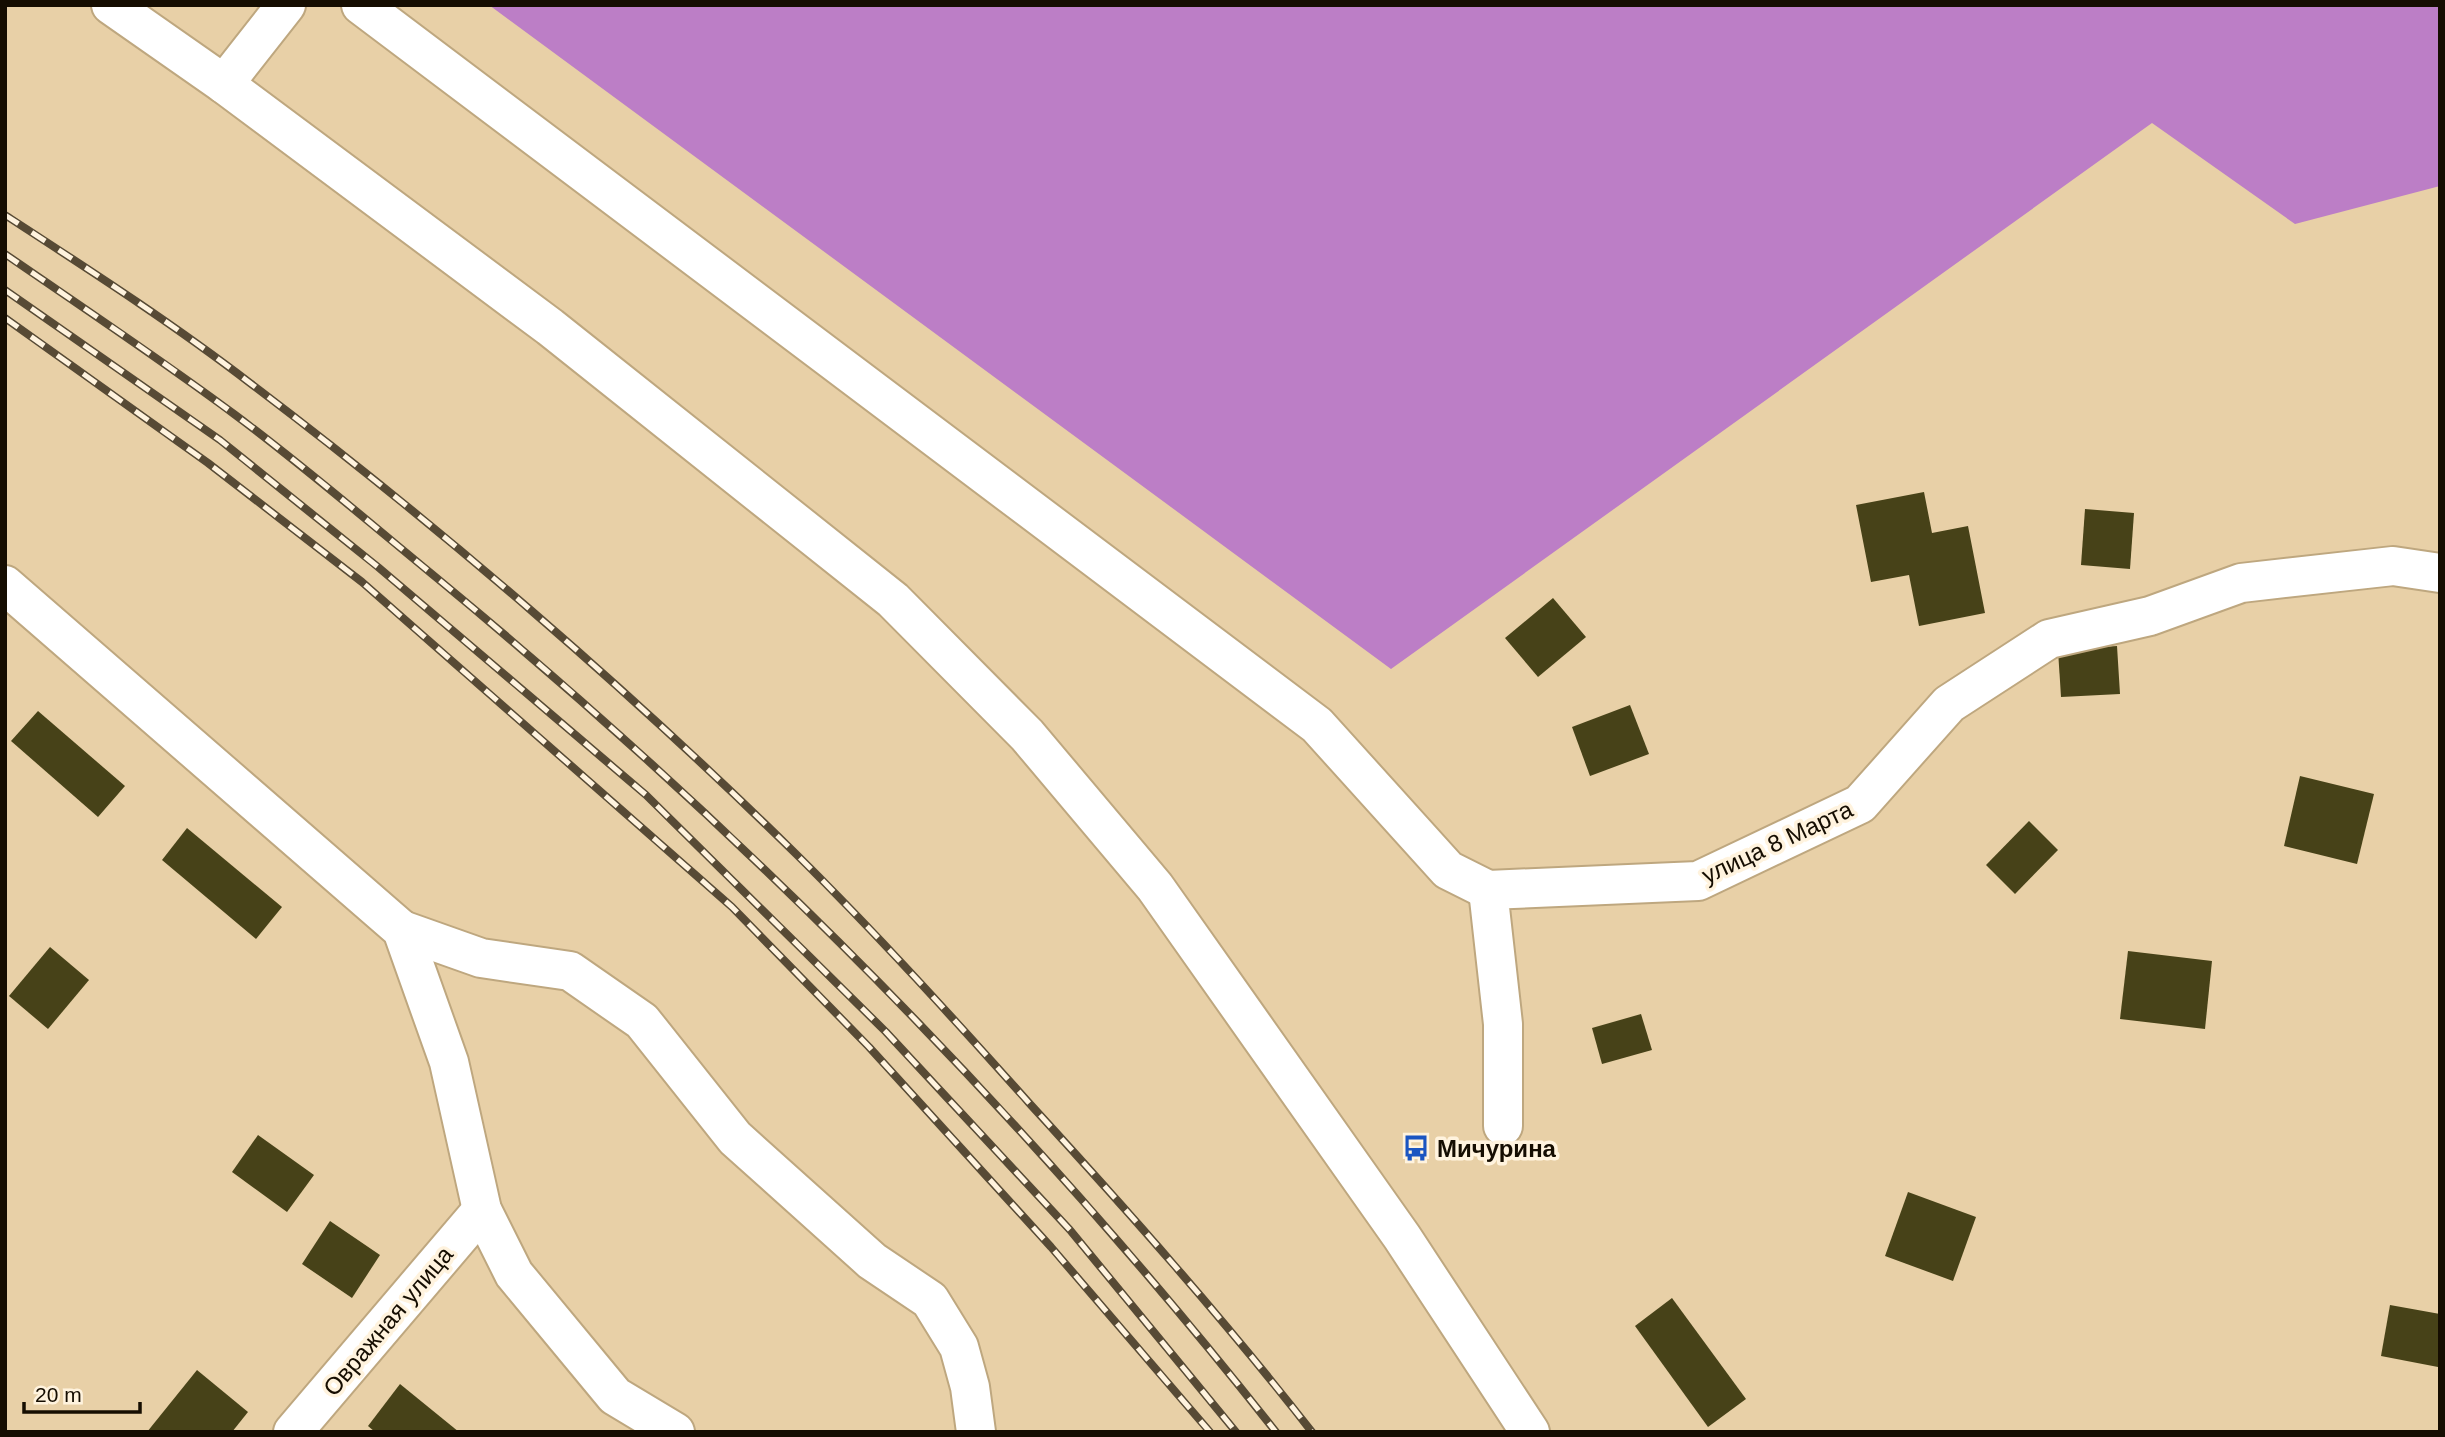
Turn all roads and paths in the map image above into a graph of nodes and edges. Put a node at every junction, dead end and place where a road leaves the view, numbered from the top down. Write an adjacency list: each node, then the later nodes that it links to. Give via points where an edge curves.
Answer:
1 (111, 5): 4 (street)
2 (286, 5): 4 (street)
3 (362, 5): 7 (street, via 1317,725 1448,870)
4 (224, 84): 14 (street, via 550,327 893,600 1027,735 1155,887 1402,1237)
5 (2440, 573): 7 (street, улица 8 Марта, via 2393,566 2241,583 2150,616 2049,639 1949,704 1860,804 1698,881)
6 (5, 585): 8 (street)
7 (1488, 890): 9 (street, via 1503,1024)
8 (402, 930): 10 (street, via 449,1062); 13 (street, via 481,958 570,971 642,1021 734,1138 872,1261 930,1300 959,1347)
9 (1503, 1126)
10 (482, 1210): 11 (street, Овражная улица); 12 (street, via 514,1274 615,1396)
11 (293, 1432)
12 (676, 1432)
13 (976, 1432)
14 (1530, 1432)

